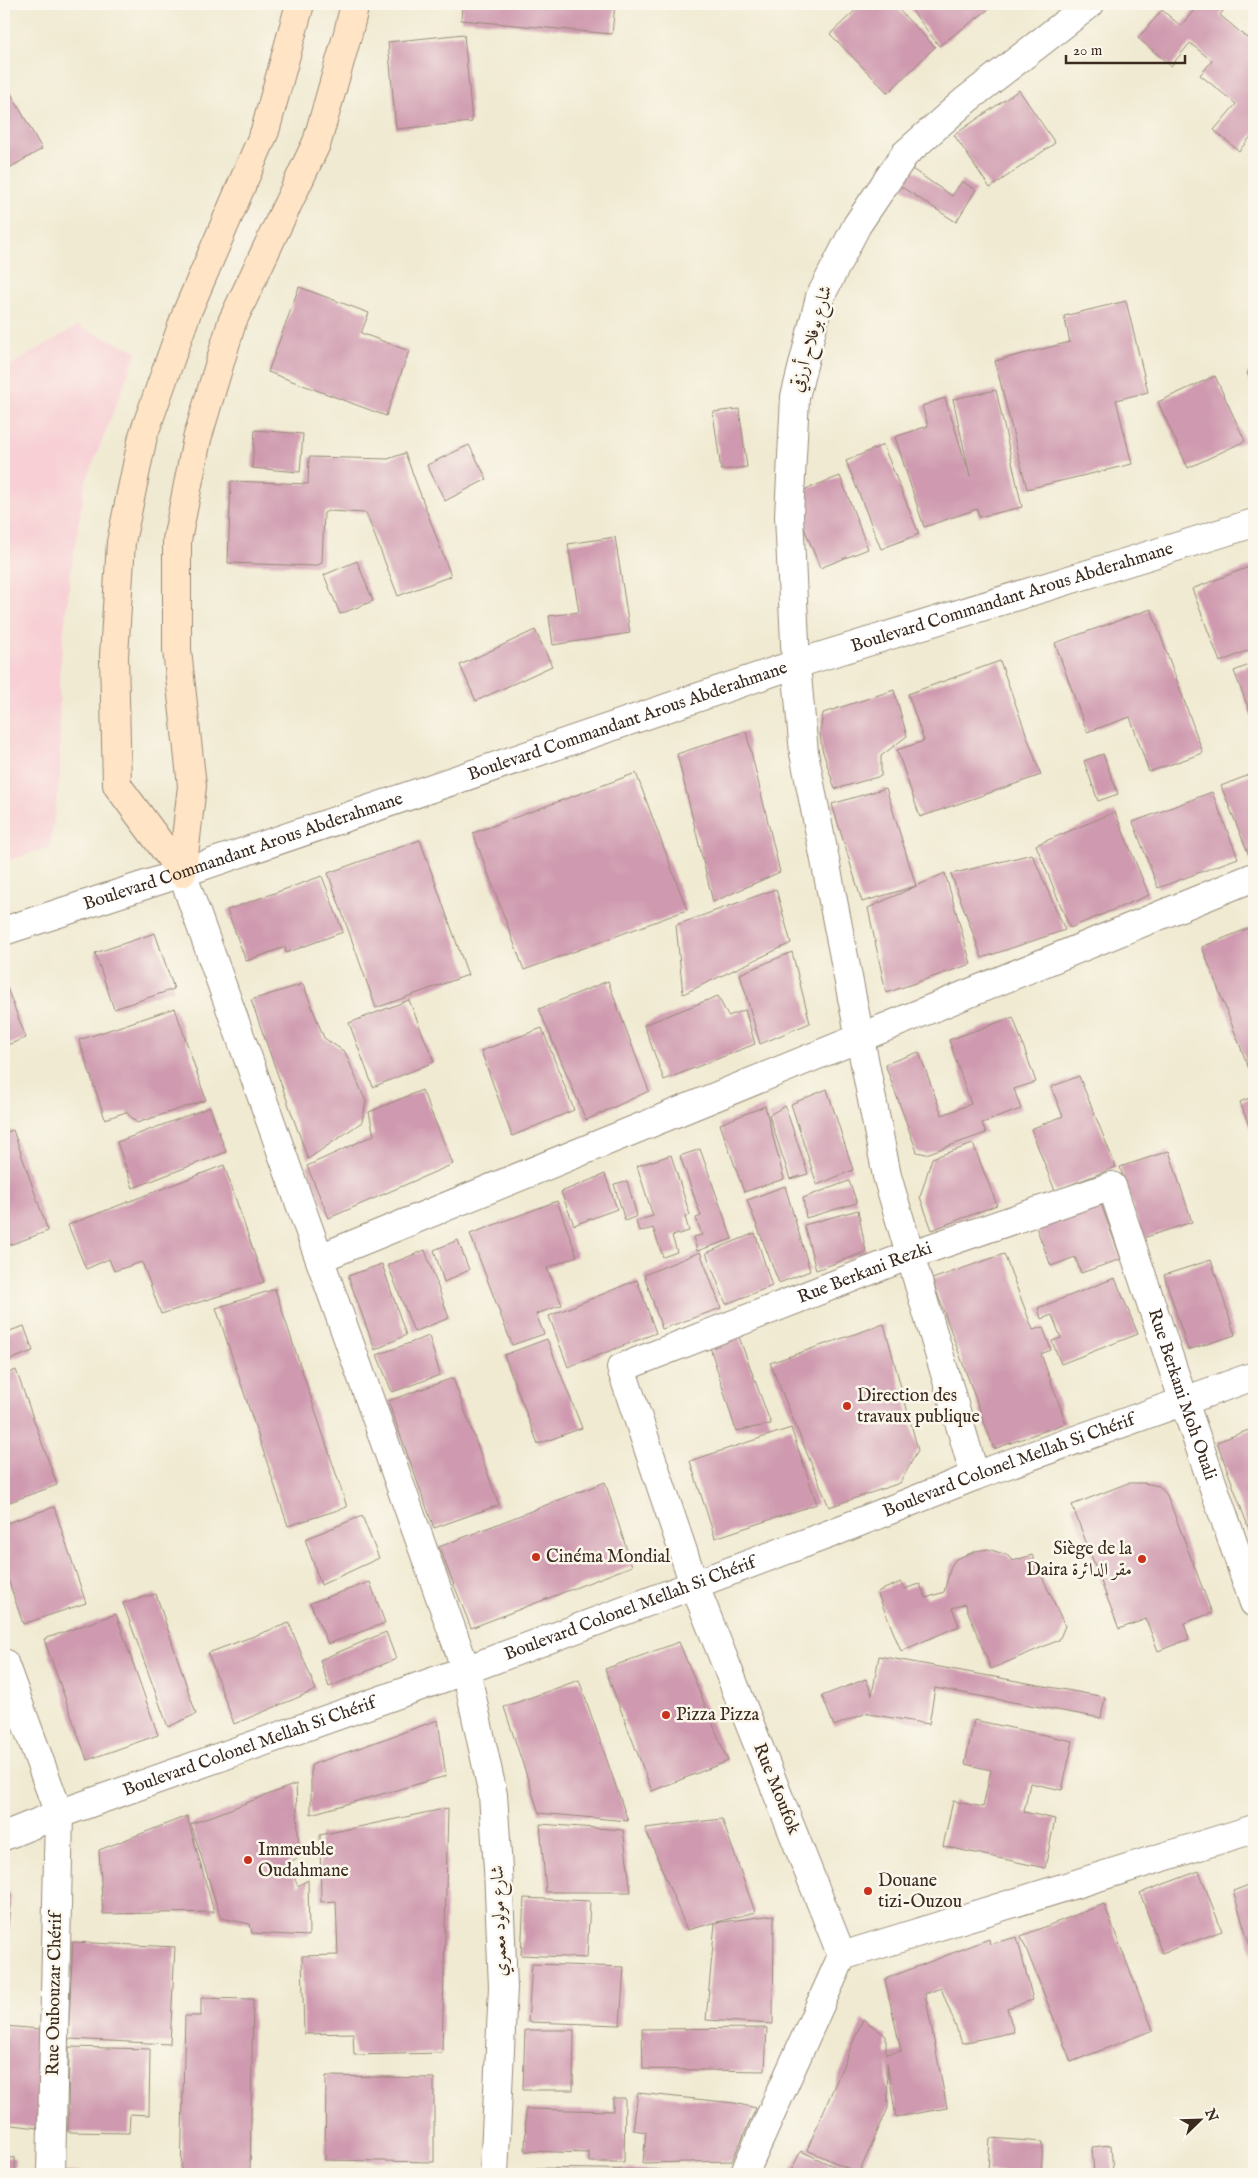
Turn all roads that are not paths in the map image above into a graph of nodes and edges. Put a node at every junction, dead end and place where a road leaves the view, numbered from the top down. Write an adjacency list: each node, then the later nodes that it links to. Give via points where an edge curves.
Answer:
1 (300, 4): 6 (main road, via 265,131 187,312 143,436 121,542 114,656 118,785)
2 (355, 4): 6 (main road, via 317,142 232,322 196,439 177,540 177,650 192,786)
3 (1090, 4): 5 (street, شارع بوفلاح أرزقي, via 966,100 905,154 856,225 820,297 795,396 789,516)
4 (1254, 523): 5 (street, Boulevard Commandant Arous Abderahmane)
5 (796, 664): 6 (street, Boulevard Commandant Arous Abderahmane); 9 (street, شارع بوفلاح أرزقي, via 804,753)
6 (182, 873): 8 (street, Boulevard Commandant Arous Abderahmane); 12 (street, شارع مولود معمري)
7 (1254, 877): 9 (street)
8 (4, 931)
9 (860, 1038): 11 (street, شارع بوفلاح أرزقي, via 886,1176); 12 (street)
10 (1112, 1186): 11 (street, Rue Berkani Rezki); 15 (street, Rue Berkani Moh Ouali)
11 (910, 1255): 13 (street, Rue Berkani Rezki); 16 (street, شارع بوفلاح أرزقي)
12 (320, 1258): 20 (street, شارع مولود معمري)
13 (622, 1368): 17 (street, Rue Moufok)
14 (1254, 1376): 15 (street, Boulevard Colonel Mellah Si Chérif)
15 (1184, 1402): 16 (street, Boulevard Colonel Mellah Si Chérif); 18 (street, Rue Berkani Moh Ouali)
16 (975, 1476): 17 (street, Boulevard Colonel Mellah Si Chérif)
17 (694, 1584): 20 (street, Boulevard Colonel Mellah Si Chérif); 24 (street, Rue Moufok)
18 (1254, 1603)
19 (4, 1664): 21 (street)
20 (466, 1670): 21 (street, Boulevard Colonel Mellah Si Chérif); 26 (street, شارع مولود معمري, via 493,1796 498,1869 503,1987)
21 (59, 1814): 23 (street, Boulevard Colonel Mellah Si Chérif); 25 (street, Rue Oubouzar Chérif)
22 (1254, 1829): 24 (street)
23 (4, 1836)
24 (842, 1956): 27 (street)
25 (51, 2174)
26 (494, 2174)
27 (744, 2174)

